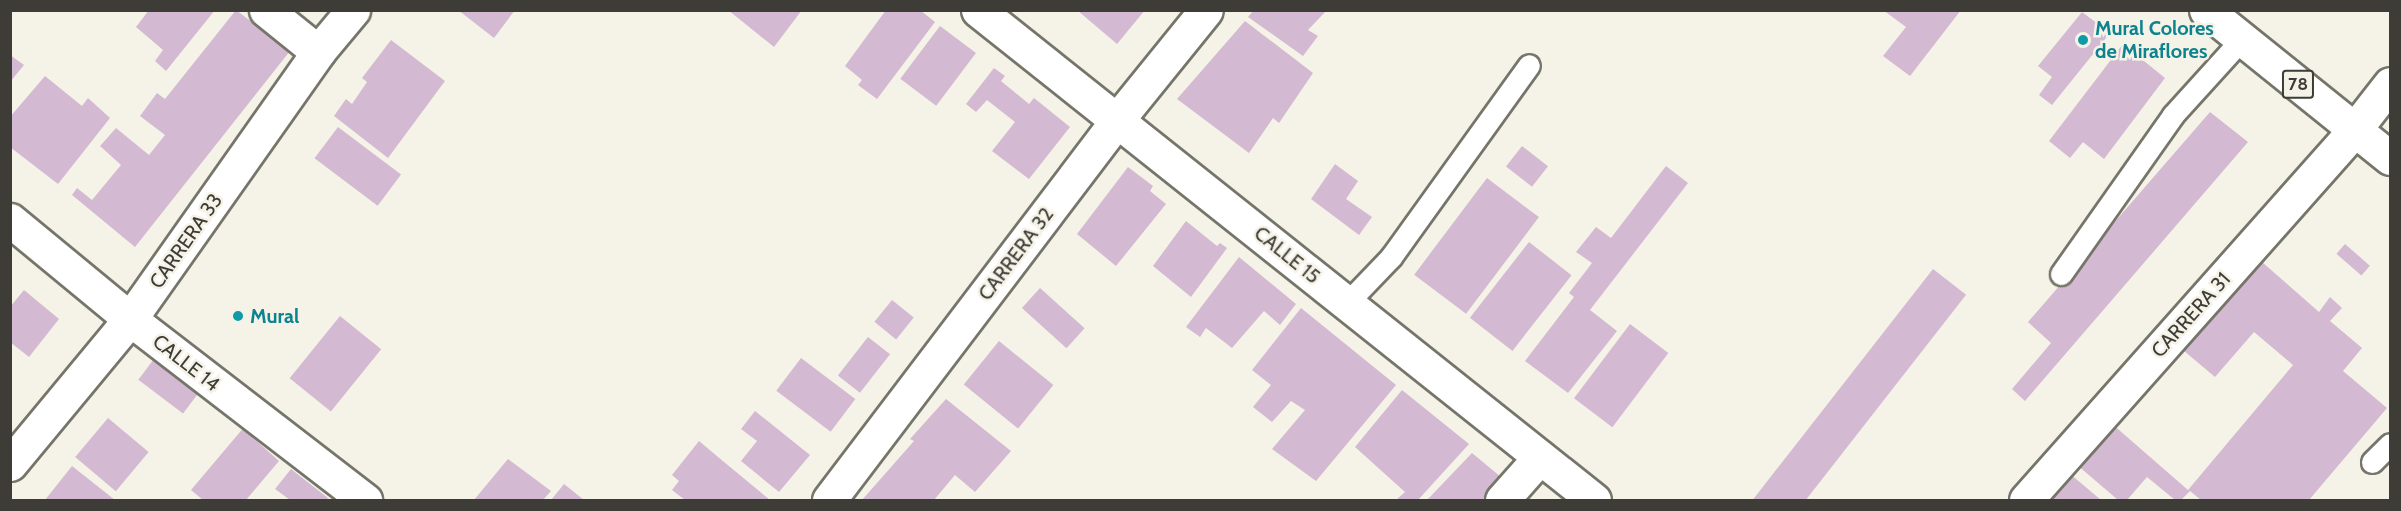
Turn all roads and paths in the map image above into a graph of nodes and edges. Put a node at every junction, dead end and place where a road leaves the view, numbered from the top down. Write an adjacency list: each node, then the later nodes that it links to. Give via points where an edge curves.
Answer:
1 (266, 10): 7 (main road)
2 (353, 10): 7 (main road, CARRERA 33)
3 (978, 10): 10 (main road, CALLE 15)
4 (1206, 10): 10 (main road, CARRERA 32)
5 (2206, 10): 6 (main road, 78)
6 (2242, 39): 11 (main road, 78); 14 (lane, via 2173,116)
7 (318, 52): 16 (main road, CARRERA 33)
8 (1529, 65): 15 (lane, via 1391,257)
9 (2391, 84): 11 (main road, CARRERA 31)
10 (1117, 120): 15 (main road, CALLE 15); 22 (main road, CARRERA 32)
11 (2355, 129): 12 (main road, 78); 25 (main road, CARRERA 31)
12 (2391, 158)
13 (10, 220): 16 (main road, CALLE 14)
14 (2061, 274)
15 (1347, 303): 18 (main road, CALLE 15)
16 (130, 320): 20 (main road, CARRERA 33); 21 (main road, CALLE 14)
17 (2391, 444): 19 (lane)
18 (1540, 457): 23 (main road); 24 (main road, CALLE 15)
19 (2372, 462)
20 (10, 464)
21 (365, 501)
22 (829, 501)
23 (1502, 501)
24 (1594, 501)
25 (2026, 501)

